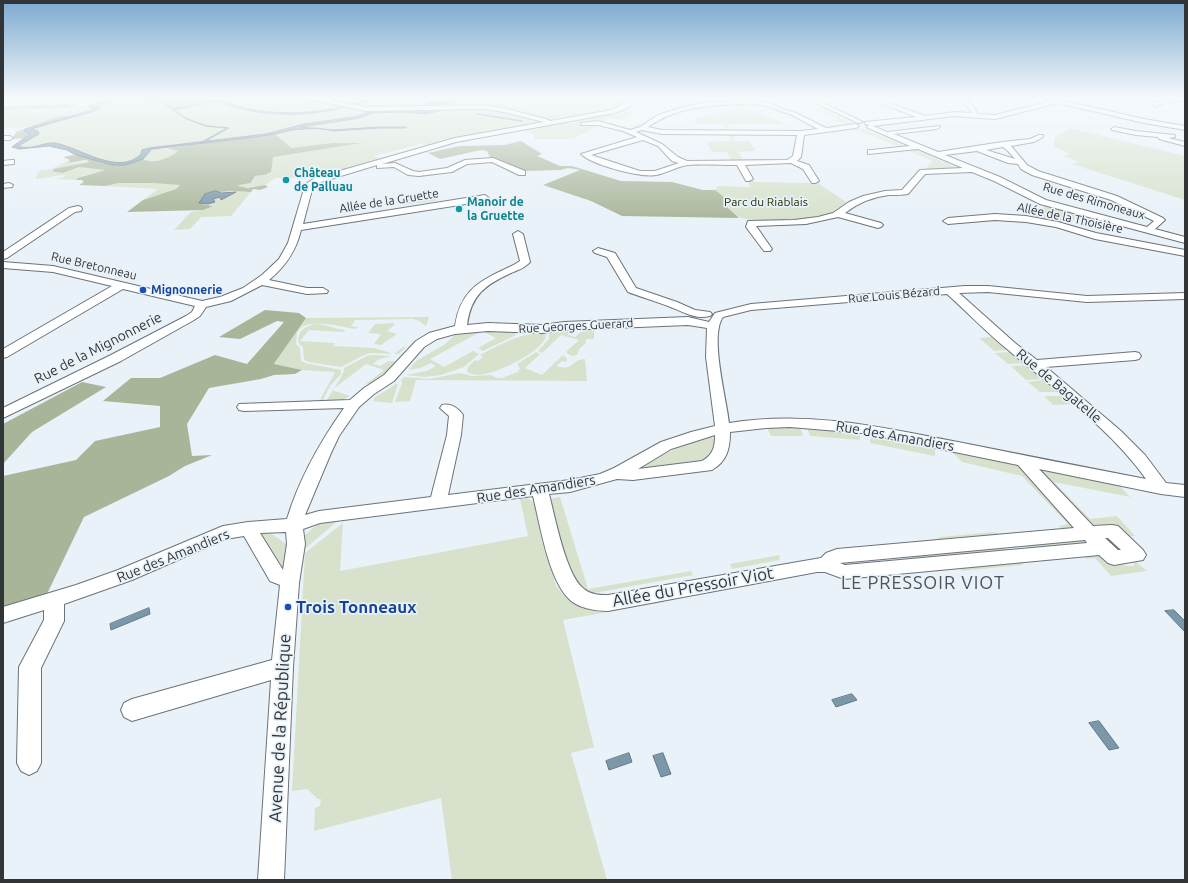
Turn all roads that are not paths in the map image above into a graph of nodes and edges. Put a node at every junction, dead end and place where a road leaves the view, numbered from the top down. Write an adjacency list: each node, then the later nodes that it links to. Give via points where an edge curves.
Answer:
1 (459, 139): 18 (street)
2 (638, 139): 16 (street, via 585,154 642,174 659,173)
3 (645, 139): 16 (street, via 660,145 675,159)
4 (800, 139): 14 (street, via 797,157)
5 (902, 139): 10 (street, Rue des Rimoneaux)
6 (1035, 139): 8 (street)
7 (1164, 139): 9 (street)
8 (1002, 144): 11 (street); 15 (street, via 1011,149)
9 (1185, 144)
10 (919, 147): 12 (street); 13 (street, Rue des Rimoneaux)
11 (978, 149): 13 (street); 15 (street)
12 (871, 152)
13 (938, 154): 19 (street, Rue des Rimoneaux)
14 (792, 161): 17 (street); 22 (street, via 806,167)
15 (1021, 162): 29 (street, via 1024,167 1035,173 1114,198 1160,220)
16 (686, 163): 17 (street)
17 (740, 163): 21 (street)
18 (354, 170): 20 (street, via 366,171 379,166 394,165 419,174 449,170 463,163 493,160); 28 (street, via 322,178 310,185)
19 (975, 170): 25 (street, via 923,172 905,192 871,196); 29 (street, Rue des Rimoneaux, via 1010,184 1043,202)
20 (522, 173)
21 (749, 179)
22 (815, 181)
23 (485, 198): 28 (street, Allée de la Gruette)
24 (78, 209): 35 (street, via 72,210)
25 (837, 214): 27 (street); 32 (street, via 814,220 751,223 751,227)
26 (948, 221): 34 (street, Allée de la Thoisière, via 995,217 1026,219)
27 (878, 225)
28 (297, 228): 37 (street, via 290,251 284,260 275,271)
29 (1149, 230): 31 (street, Rue des Rimoneaux)
30 (518, 234): 45 (street, via 525,262 478,288 470,296 465,306)
31 (1185, 240)
32 (767, 249)
33 (598, 251): 43 (street, Rue Louis Bézard, via 611,255 632,290 693,313)
34 (1185, 253)
35 (3, 256)
36 (3, 265): 38 (street, Rue Bretonneau, via 53,268)
37 (260, 282): 40 (street, via 307,291); 42 (street, via 226,300)
38 (122, 285): 42 (street, Rue Bretonneau); 46 (street)
39 (949, 290): 41 (street, Rue Louis Bézard, via 975,288 1087,299); 43 (street, Rue Louis Bézard, via 751,307); 48 (street, Rue de Bagatelle)
40 (323, 291)
41 (1185, 296)
42 (202, 304): 52 (street, Rue de la Mignonnerie, via 190,318)
43 (718, 315): 44 (street)
44 (713, 326): 45 (street, Rue Georges Guerard, via 688,322 542,329); 53 (street, via 715,375)
45 (462, 329): 49 (street, Rue Georges Guerard, via 442,333 420,344 389,378)
46 (3, 354)
47 (1135, 356): 48 (street)
48 (1034, 364): 56 (street, Rue de Bagatelle, via 1116,434 1140,459)
49 (354, 404): 50 (street); 60 (street, Rue Georges Guerard, via 332,436 299,508)
50 (244, 407)
51 (447, 408): 59 (street, via 456,415 454,435)
52 (3, 414)
53 (724, 428): 54 (street, Rue des Amandiers, via 765,422 842,425); 55 (street, Rue des Amandiers, via 672,443); 55 (street, via 717,459 711,464)
54 (1024, 461): 56 (street, Rue des Amandiers); 62 (street)
55 (614, 474): 57 (street, Rue des Amandiers, via 594,481)
56 (1161, 488): 58 (street, Rue des Amandiers)
57 (540, 491): 59 (street, Rue des Amandiers); 67 (street, Allée du Pressoir Viot, via 564,578 573,592 583,599 597,603)
58 (1185, 491)
59 (438, 503): 60 (street, Rue des Amandiers, via 319,517)
60 (294, 525): 61 (street, Rue des Amandiers); 69 (street, Avenue de la République, via 296,544)
61 (248, 528): 69 (street, via 277,576); 70 (street, Rue des Amandiers, via 223,533 125,575)
62 (1089, 533): 63 (street, Allée du Pressoir Viot); 64 (street); 64 (street, Allée du Pressoir Viot, via 1112,531 1137,555 1114,558)
63 (1010, 540): 65 (street, Allée du Pressoir Viot); 66 (street)
64 (1103, 548): 66 (street)
65 (896, 550): 67 (street, Allée du Pressoir Viot, via 837,556); 68 (street)
66 (1022, 556): 68 (street)
67 (826, 565): 68 (street, via 844,572)
68 (905, 566)
69 (291, 576): 72 (street, Avenue de la République)
70 (54, 600): 71 (street, Rue des Amandiers); 74 (street, via 54,621 30,667)
71 (3, 615)
72 (282, 667): 73 (street); 75 (street, Avenue de la République)
73 (132, 710)
74 (29, 763)
75 (271, 880)

